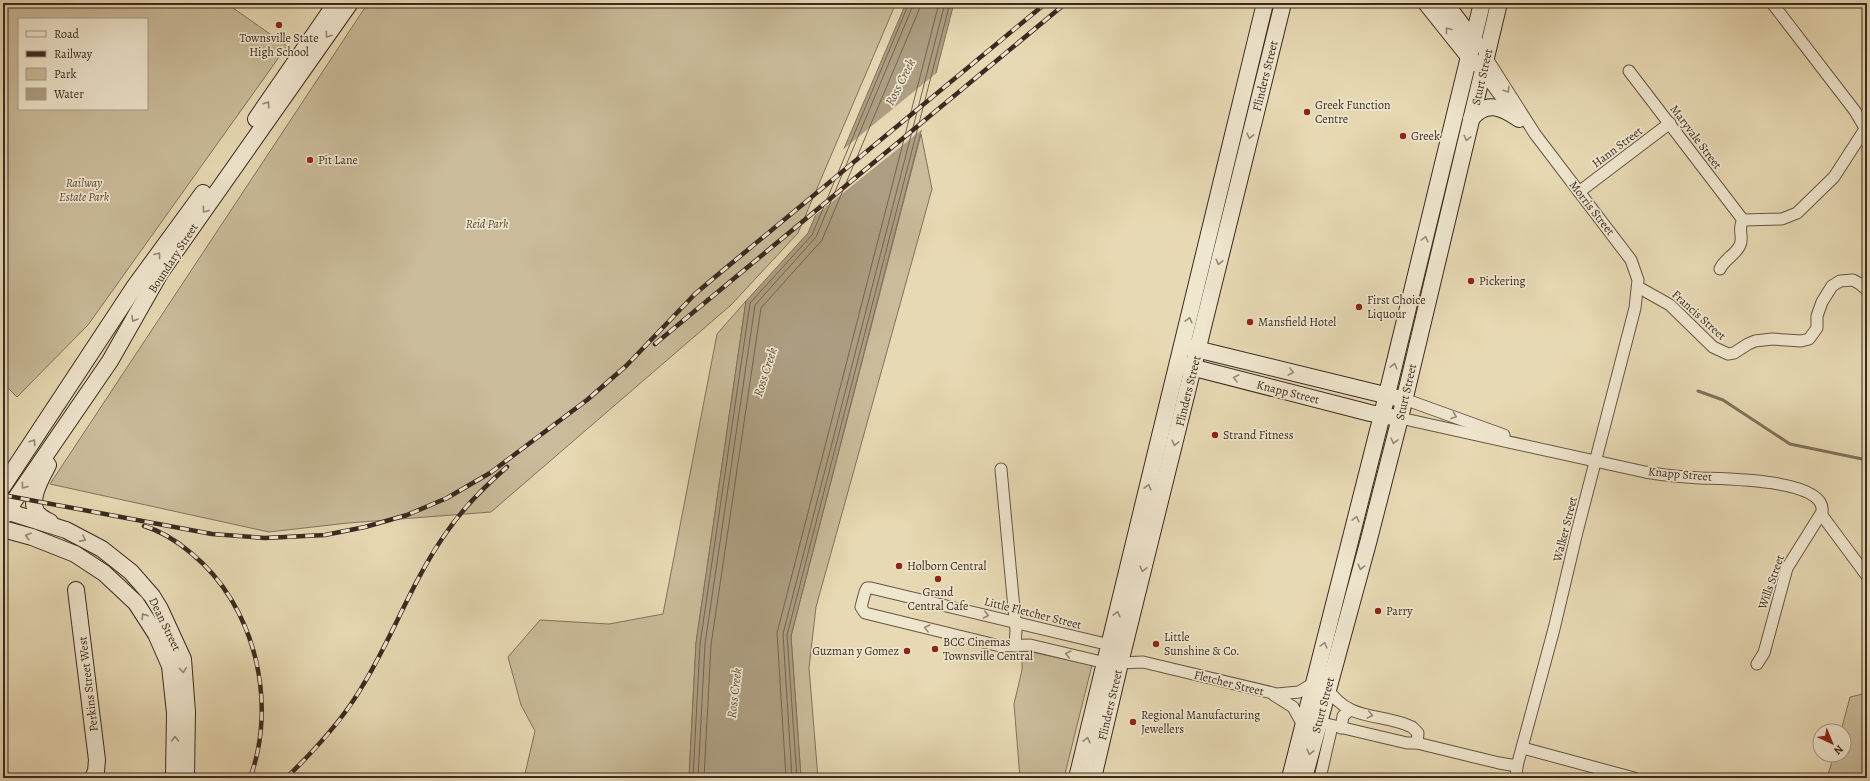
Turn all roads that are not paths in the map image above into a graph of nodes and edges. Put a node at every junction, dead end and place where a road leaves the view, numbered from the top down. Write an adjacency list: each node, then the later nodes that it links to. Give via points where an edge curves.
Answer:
1 (336, 3): 42 (main road, Boundary Street, one-way to 1, via 135,286 249,129)
2 (350, 3): 32 (main road, Boundary Street, one-way to 32, via 160,273 110,361)
3 (1265, 3): 26 (main road, Flinders Street, one-way to 3)
4 (1283, 3): 27 (main road, Flinders Street, one-way to 27)
5 (1426, 3): 13 (main road, Morris Street, one-way to 5)
6 (1446, 3): 7 (main road, via 1464,11); 11 (main road, Morris Street)
7 (1479, 3)
8 (1482, 3): 11 (main road, Sturt Street)
9 (1499, 3): 12 (main road, Sturt Street)
10 (1772, 3): 19 (street)
11 (1474, 40): 12 (main road, Morris Street); 13 (main road, Sturt Street)
12 (1486, 57): 15 (main road, Sturt Street); 20 (street, Morris Street, one-way to 20)
13 (1470, 58): 15 (main road, Morris Street); 31 (main road, Sturt Street, one-way to 13)
14 (1629, 71): 18 (street, Maryvale Street)
15 (1482, 73): 16 (main road, Sturt Street); 17 (street, Morris Street)
16 (1472, 119): 17 (main road, via 1480,110 1489,107 1505,110); 33 (main road, Sturt Street, one-way to 33)
17 (1519, 119): 20 (street, Morris Street)
18 (1670, 124): 21 (street, Hann Street); 22 (street, Maryvale Street)
19 (1866, 127): 22 (street, via 1834,177 1797,213 1782,219)
20 (1536, 134): 21 (street, Morris Street)
21 (1579, 192): 24 (street, Morris Street, via 1631,260 1637,274)
22 (1743, 220): 23 (street, via 1740,228 1740,245)
23 (1720, 269)
24 (1638, 286): 25 (street, Francis Street, via 1670,305 1713,347 1728,354 1755,341 1809,339 1817,328 1817,316 1822,302 1832,286 1848,280 1860,284); 40 (street, Walker Street, via 1635,308)
25 (1867, 290)
26 (1182, 346): 27 (main road, Knapp Street); 28 (main road, Flinders Street)
27 (1198, 350): 29 (main road, Flinders Street); 30 (main road, Knapp Street, one-way to 30)
28 (1178, 364): 29 (main road, Knapp Street); 55 (main road, Flinders Street, one-way to 28)
29 (1194, 367): 34 (main road, Knapp Street, one-way to 29); 55 (main road, Flinders Street, one-way to 55)
30 (1352, 387): 31 (main road, Knapp Street); 34 (main road)
31 (1386, 395): 33 (main road, Knapp Street); 36 (main road, Sturt Street)
32 (84, 399): 43 (main road, Boundary Street, one-way to 43); 45 (main road, via 36,492 35,504 38,514)
33 (1404, 399): 35 (street, Knapp Street); 37 (main road, Sturt Street)
34 (1347, 407): 36 (main road, Knapp Street)
35 (1438, 411): 38 (street); 39 (street, Knapp Street, one-way to 39)
36 (1382, 415): 37 (main road, Knapp Street); 51 (main road, Sturt Street, one-way to 36)
37 (1400, 418): 38 (street, Knapp Street); 53 (main road, Sturt Street, one-way to 53)
38 (1436, 426): 39 (street, Knapp Street)
39 (1526, 445): 40 (street, Knapp Street)
40 (1596, 461): 44 (street, Knapp Street, via 1654,473 1699,478 1731,478 1788,486 1804,491 1818,500 1822,506); 62 (street, Walker Street)
41 (1001, 469): 52 (street)
42 (3, 486)
43 (4, 513): 45 (main road, Dean Street)
44 (1821, 514): 47 (street); 56 (street, Wills Street, via 1787,568 1766,646)
45 (58, 527): 66 (main road, Dean Street, one-way to 66, via 102,549 143,584 160,609 182,659 187,712)
46 (3, 530): 65 (main road, Dean Street, one-way to 46, via 175,713 170,666 156,634 136,603 104,573 75,554 32,537)
47 (1854, 559): 48 (street); 49 (street)
48 (1867, 564)
49 (1867, 576)
50 (76, 590): 64 (main road, Perkins Street West, via 97,760)
51 (1331, 620): 53 (main road); 57 (main road, Sturt Street, one-way to 51)
52 (1014, 622): 54 (street); 54 (street, Little Fletcher Street, one-way to 52, via 1000,646 873,615 861,608 866,590 871,588); 55 (street, Little Fletcher Street)
53 (1346, 624): 57 (main road, Sturt Street)
54 (1015, 646): 55 (street, Little Fletcher Street, one-way to 54, via 1030,645)
55 (1114, 655): 58 (street, Fletcher Street); 67 (main road, Flinders Street, one-way to 55); 68 (main road, Flinders Street)
56 (1757, 664)
57 (1321, 685): 58 (street, Fletcher Street, via 1293,693); 59 (street); 60 (main road, Sturt Street)
58 (1271, 694): 60 (street)
59 (1350, 710): 60 (street); 61 (street, one-way to 61, via 1412,727 1418,733)
60 (1324, 725): 61 (street); 69 (main road, Sturt Street); 70 (main road, Sturt Street, one-way to 70); 71 (street)
61 (1417, 743): 63 (street)
62 (1523, 748): 63 (street, Walker Street); 73 (street)
63 (1518, 766): 72 (street, Walker Street)
64 (93, 778)
65 (174, 778)
66 (186, 778)
67 (1077, 778)
68 (1093, 778)
69 (1290, 778)
70 (1304, 778)
71 (1320, 778)
72 (1516, 778)
73 (1634, 778)

